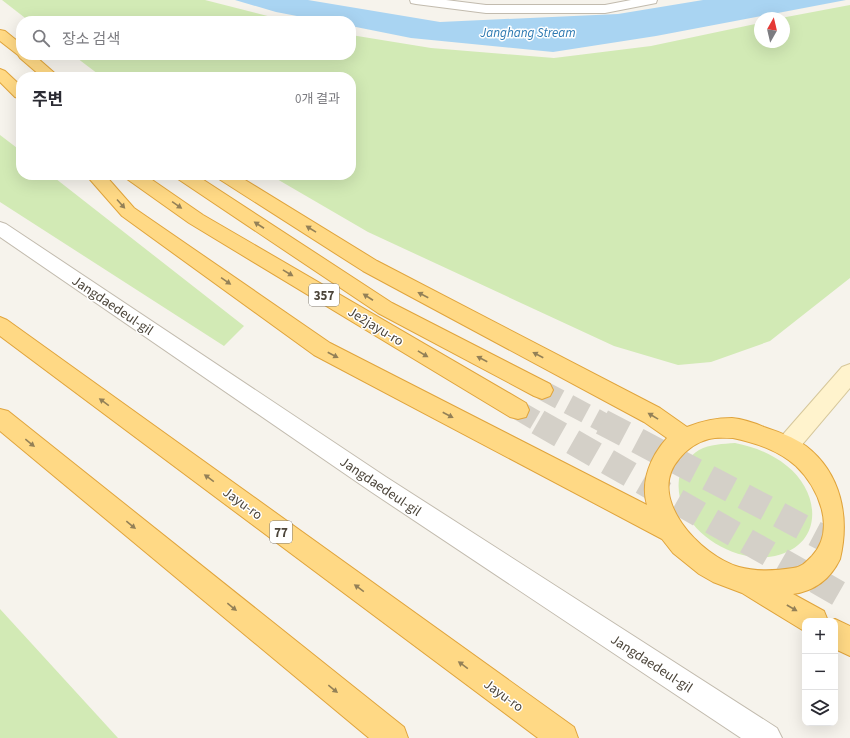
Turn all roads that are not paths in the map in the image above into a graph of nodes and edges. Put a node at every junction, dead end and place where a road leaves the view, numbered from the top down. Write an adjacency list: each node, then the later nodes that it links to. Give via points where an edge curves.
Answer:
1 (416, 0): 2 (street, via 486,9 605,9)
2 (651, 0)
3 (0, 34): 4 (highway)
4 (16, 48)
5 (31, 60): 6 (highway)
6 (45, 72)
7 (0, 74): 8 (highway)
8 (16, 89)
9 (99, 180): 22 (highway, one-way to 22, via 128,212 322,349)
10 (140, 180): 17 (highway, Je2jayu-ro / 357, one-way to 17, via 196,219)
11 (192, 180): 16 (highway, Je2jayu-ro / 357, one-way to 11, via 385,308)
12 (233, 180): 19 (highway, one-way to 12, via 652,415 370,266)
13 (0, 228): 29 (street, Jangdaedeul-gil, via 378,484)
14 (0, 326): 28 (highway, Jayu-ro / 77, one-way to 14)
15 (850, 373): 20 (main road)
16 (542, 390)
17 (518, 410)
18 (0, 418): 27 (highway, one-way to 27)
19 (685, 438): 20 (highway, via 707,430 733,428 760,434); 22 (highway, via 670,450 660,467 657,487 661,509)
20 (787, 446): 21 (highway, via 805,459)
21 (841, 499): 23 (highway, via 838,543 826,564 805,578 777,584)
22 (672, 531): 23 (highway, via 691,553 717,571)
23 (746, 582): 24 (highway, one-way to 24)
24 (809, 618)
25 (838, 635): 26 (highway)
26 (850, 642)
27 (393, 738)
28 (563, 738)
29 (767, 738)

